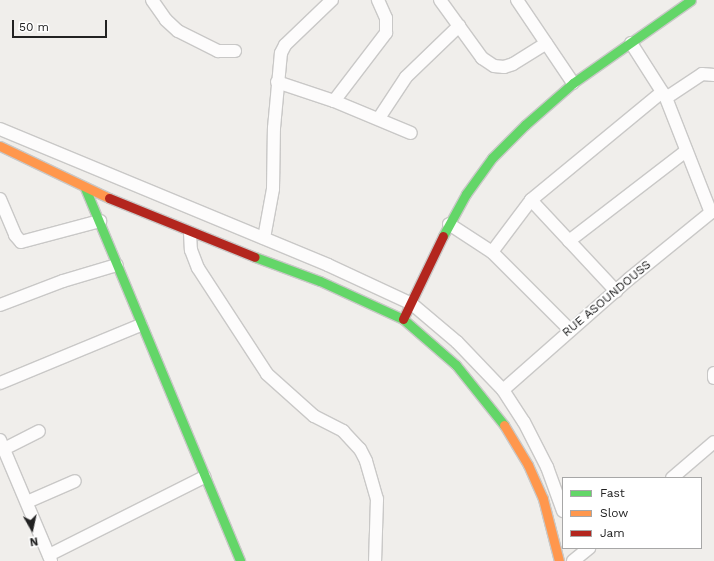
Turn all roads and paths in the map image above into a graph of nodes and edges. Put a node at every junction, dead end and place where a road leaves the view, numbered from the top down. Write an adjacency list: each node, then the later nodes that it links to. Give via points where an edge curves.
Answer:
1 (152, 0): 10 (street, via 166,20 178,30 218,51)
2 (332, 0): 12 (street, via 285,45 280,58)
3 (378, 0): 15 (street, via 386,18 386,33)
4 (440, 0): 7 (street)
5 (517, 0): 8 (street)
6 (691, 0): 9 (street)
7 (459, 26): 8 (street, via 482,58 494,66 504,67 513,64); 16 (street, via 409,73)
8 (546, 43): 13 (street)
9 (631, 44): 13 (street); 14 (street)
10 (235, 51)
11 (714, 75): 14 (street, via 702,74)
12 (278, 82): 15 (street); 28 (street, via 273,189)
13 (573, 83): 26 (street, via 492,158 466,194)
14 (664, 95): 20 (street); 23 (street)
15 (334, 101): 16 (street)
16 (379, 118): 18 (street)
17 (0, 129): 28 (street)
18 (411, 133)
19 (0, 146): 21 (street)
20 (686, 151): 24 (street); 29 (street)
21 (86, 188): 25 (street); 27 (street)
22 (0, 200): 25 (street, via 15,235 21,242)
23 (531, 200): 29 (street); 30 (street)
24 (712, 212): 32 (street, RUE ASOUNDOUSS)
25 (100, 221): 31 (street)
26 (449, 224): 30 (street); 33 (street)
27 (190, 233): 35 (street, via 320,281); 54 (street, via 195,263 267,374 314,416 343,431 360,449 377,499)
28 (264, 238): 33 (street)
29 (569, 240): 32 (street)
30 (492, 252): 37 (street)
31 (117, 265): 34 (street, via 63,281); 36 (street)
32 (616, 291): 37 (street, RUE ASOUNDOUSS)
33 (412, 304): 35 (street); 41 (street, via 462,346)
34 (0, 305)
35 (403, 319): 55 (street, via 461,370 497,414 528,465 543,499)
36 (141, 325): 40 (street); 45 (street)
37 (570, 330): 41 (street, RUE ASOUNDOUSS)
38 (714, 373): 39 (street)
39 (714, 378)
40 (0, 383)
41 (503, 390): 49 (street, via 544,460)
42 (39, 431): 44 (street)
43 (714, 442): 46 (street)
44 (2, 445): 48 (street)
45 (204, 477): 52 (street); 53 (street)
46 (673, 477)
47 (75, 480): 48 (street)
48 (27, 502): 52 (street)
49 (562, 508)
50 (587, 549): 51 (street)
51 (575, 557)
52 (50, 558)
53 (240, 561)
54 (375, 561)
55 (559, 561)

